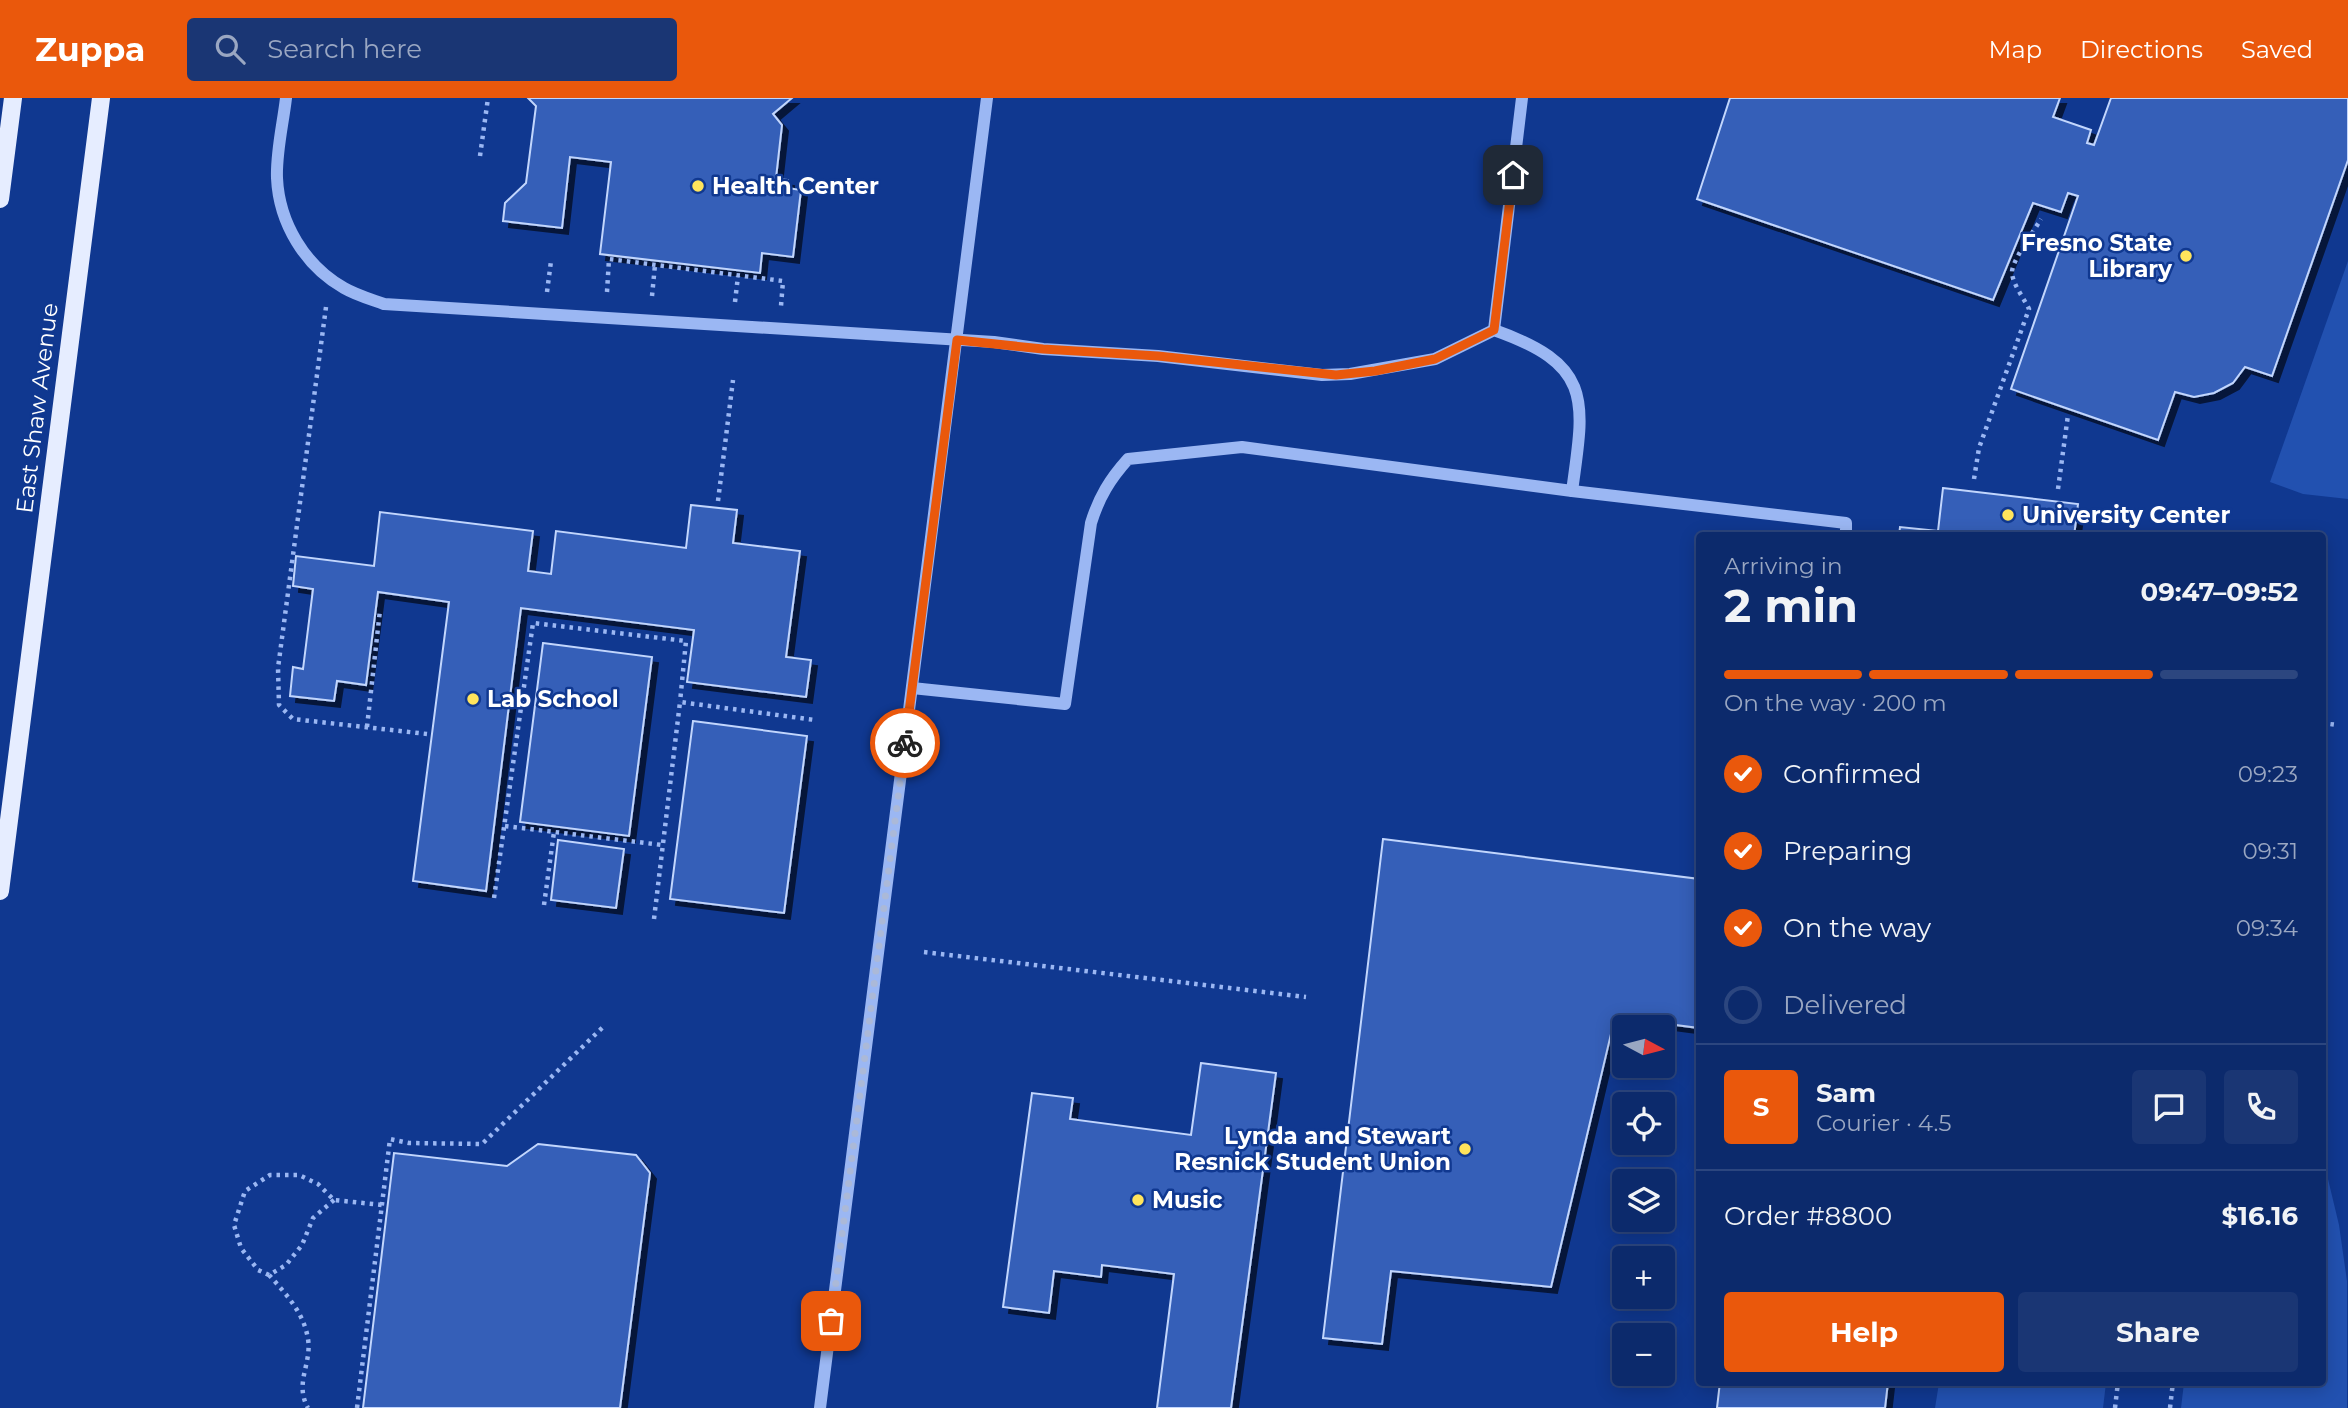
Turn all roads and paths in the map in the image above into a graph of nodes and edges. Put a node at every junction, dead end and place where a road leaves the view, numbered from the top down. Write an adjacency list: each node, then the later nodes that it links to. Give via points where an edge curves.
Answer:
1 (13, 98): 8 (main road)
2 (101, 98): 39 (main road, East Shaw Avenue)
3 (286, 98): 13 (street, via 277,177 282,209 294,239)
4 (488, 98): 7 (path)
5 (987, 98): 20 (street)
6 (1522, 98): 19 (street)
7 (480, 156)
8 (0, 199)
9 (2041, 219): 23 (path, via 2014,260 2012,273 2029,309 1979,448)
10 (551, 261): 14 (path)
11 (655, 265): 12 (path); 15 (path, via 609,259); 16 (path)
12 (738, 275): 17 (path); 18 (path, via 783,282)
13 (328, 278): 20 (street, via 365,297 402,306); 34 (path, via 325,329 278,668 279,705 293,719)
14 (547, 296)
15 (606, 299)
16 (652, 301)
17 (734, 305)
18 (781, 307)
19 (1494, 330): 20 (street, via 1435,359 1322,375); 25 (street, via 1524,340 1550,356 1577,390 1581,428)
20 (957, 340): 29 (street)
21 (733, 380): 26 (path)
22 (2068, 415): 24 (path)
23 (1974, 479)
24 (2058, 489)
25 (1572, 491): 27 (street, via 1846,523); 29 (street, via 1242,447 1128,458 1111,477 1091,523 1065,704)
26 (718, 501)
27 (1846, 532)
28 (380, 610): 34 (path)
29 (912, 688): 53 (street)
30 (680, 702): 31 (path); 36 (path, via 686,641 533,623); 38 (path)
31 (815, 720)
32 (2326, 724): 33 (path)
33 (2337, 725)
34 (367, 727): 35 (path)
35 (427, 734)
36 (505, 826): 37 (path); 40 (path)
37 (554, 832): 38 (path); 41 (path)
38 (662, 845): 42 (path)
39 (0, 891)
40 (494, 898)
41 (544, 905)
42 (653, 919)
43 (924, 952): 44 (path)
44 (1306, 998)
45 (603, 1027): 47 (path, via 482,1144 390,1139)
46 (334, 1200): 47 (path); 48 (path, via 313,1218 302,1245 286,1265); 48 (path, via 318,1184 299,1175 270,1175 245,1191 234,1226 241,1248 258,1270)
47 (382, 1205): 52 (path)
48 (269, 1275): 51 (path, via 295,1303 309,1340 301,1396)
49 (2118, 1386): 54 (path)
50 (2173, 1386): 55 (path)
51 (308, 1408)
52 (357, 1408)
53 (820, 1408)
54 (2115, 1408)
55 (2170, 1408)

